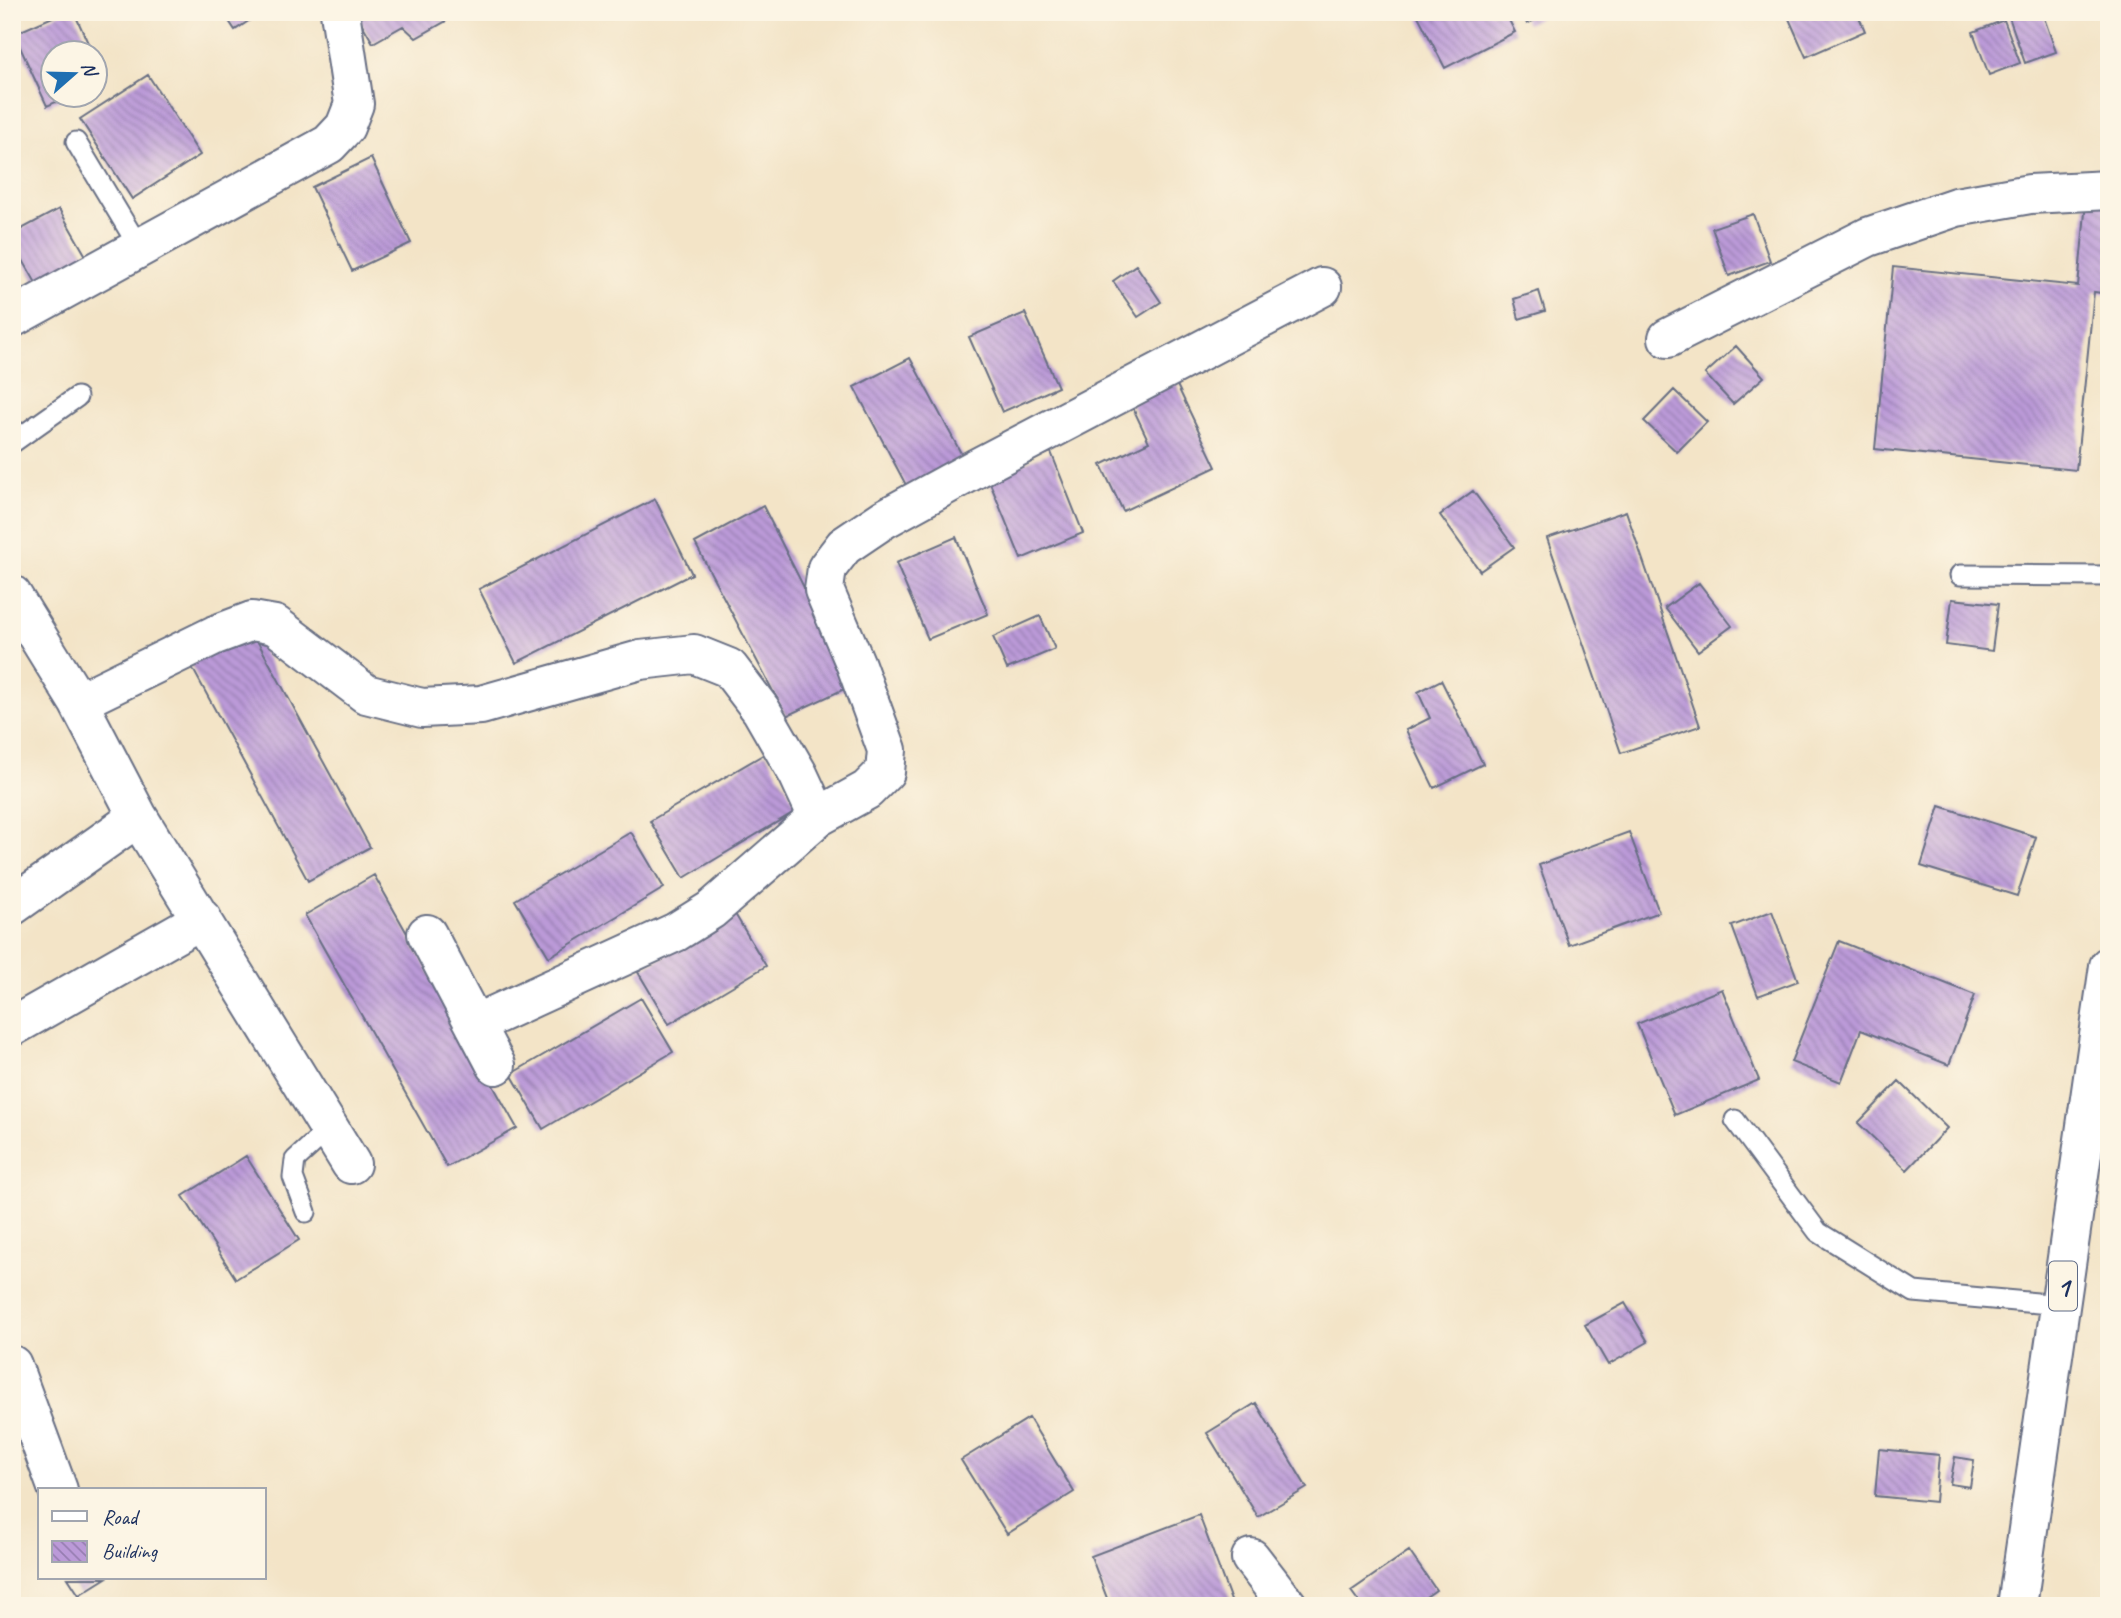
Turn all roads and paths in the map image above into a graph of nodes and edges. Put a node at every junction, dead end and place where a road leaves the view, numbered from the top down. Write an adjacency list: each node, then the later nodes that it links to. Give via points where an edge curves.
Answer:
1 (340, 12): 4 (main road, via 355,104 345,127 329,144)
2 (76, 142): 4 (lane)
3 (2109, 190): 7 (main road, via 2030,194 1956,208 1868,237)
4 (139, 247): 6 (main road)
5 (1322, 287): 15 (main road, via 884,519 844,546 827,568 824,590 887,750 886,772 867,790)
6 (12, 318)
7 (1668, 338)
8 (77, 397): 9 (lane)
9 (12, 443)
10 (1960, 575): 11 (lane)
11 (2109, 576)
12 (12, 595): 13 (main road)
13 (78, 702): 14 (main road); 15 (main road, via 252,621 275,625 366,694 422,708 481,705 640,660 694,654 729,668 761,710)
14 (138, 817): 16 (main road); 17 (main road)
15 (818, 817): 20 (main road, via 711,910 676,932)
16 (12, 906)
17 (202, 919): 21 (main road); 24 (main road)
18 (427, 934): 20 (main road)
19 (2109, 966): 27 (main road, 1)
20 (475, 1024): 22 (main road)
21 (12, 1027)
22 (496, 1065)
23 (1735, 1120): 27 (lane, via 1818,1231 1914,1292)
24 (329, 1129): 25 (main road); 26 (lane, via 295,1160 293,1177)
25 (351, 1164)
26 (306, 1212)
27 (2060, 1305): 32 (main road, 1)
28 (12, 1365): 29 (main road)
29 (57, 1488)
30 (1251, 1558): 31 (main road)
31 (1288, 1606)
32 (2017, 1606)

